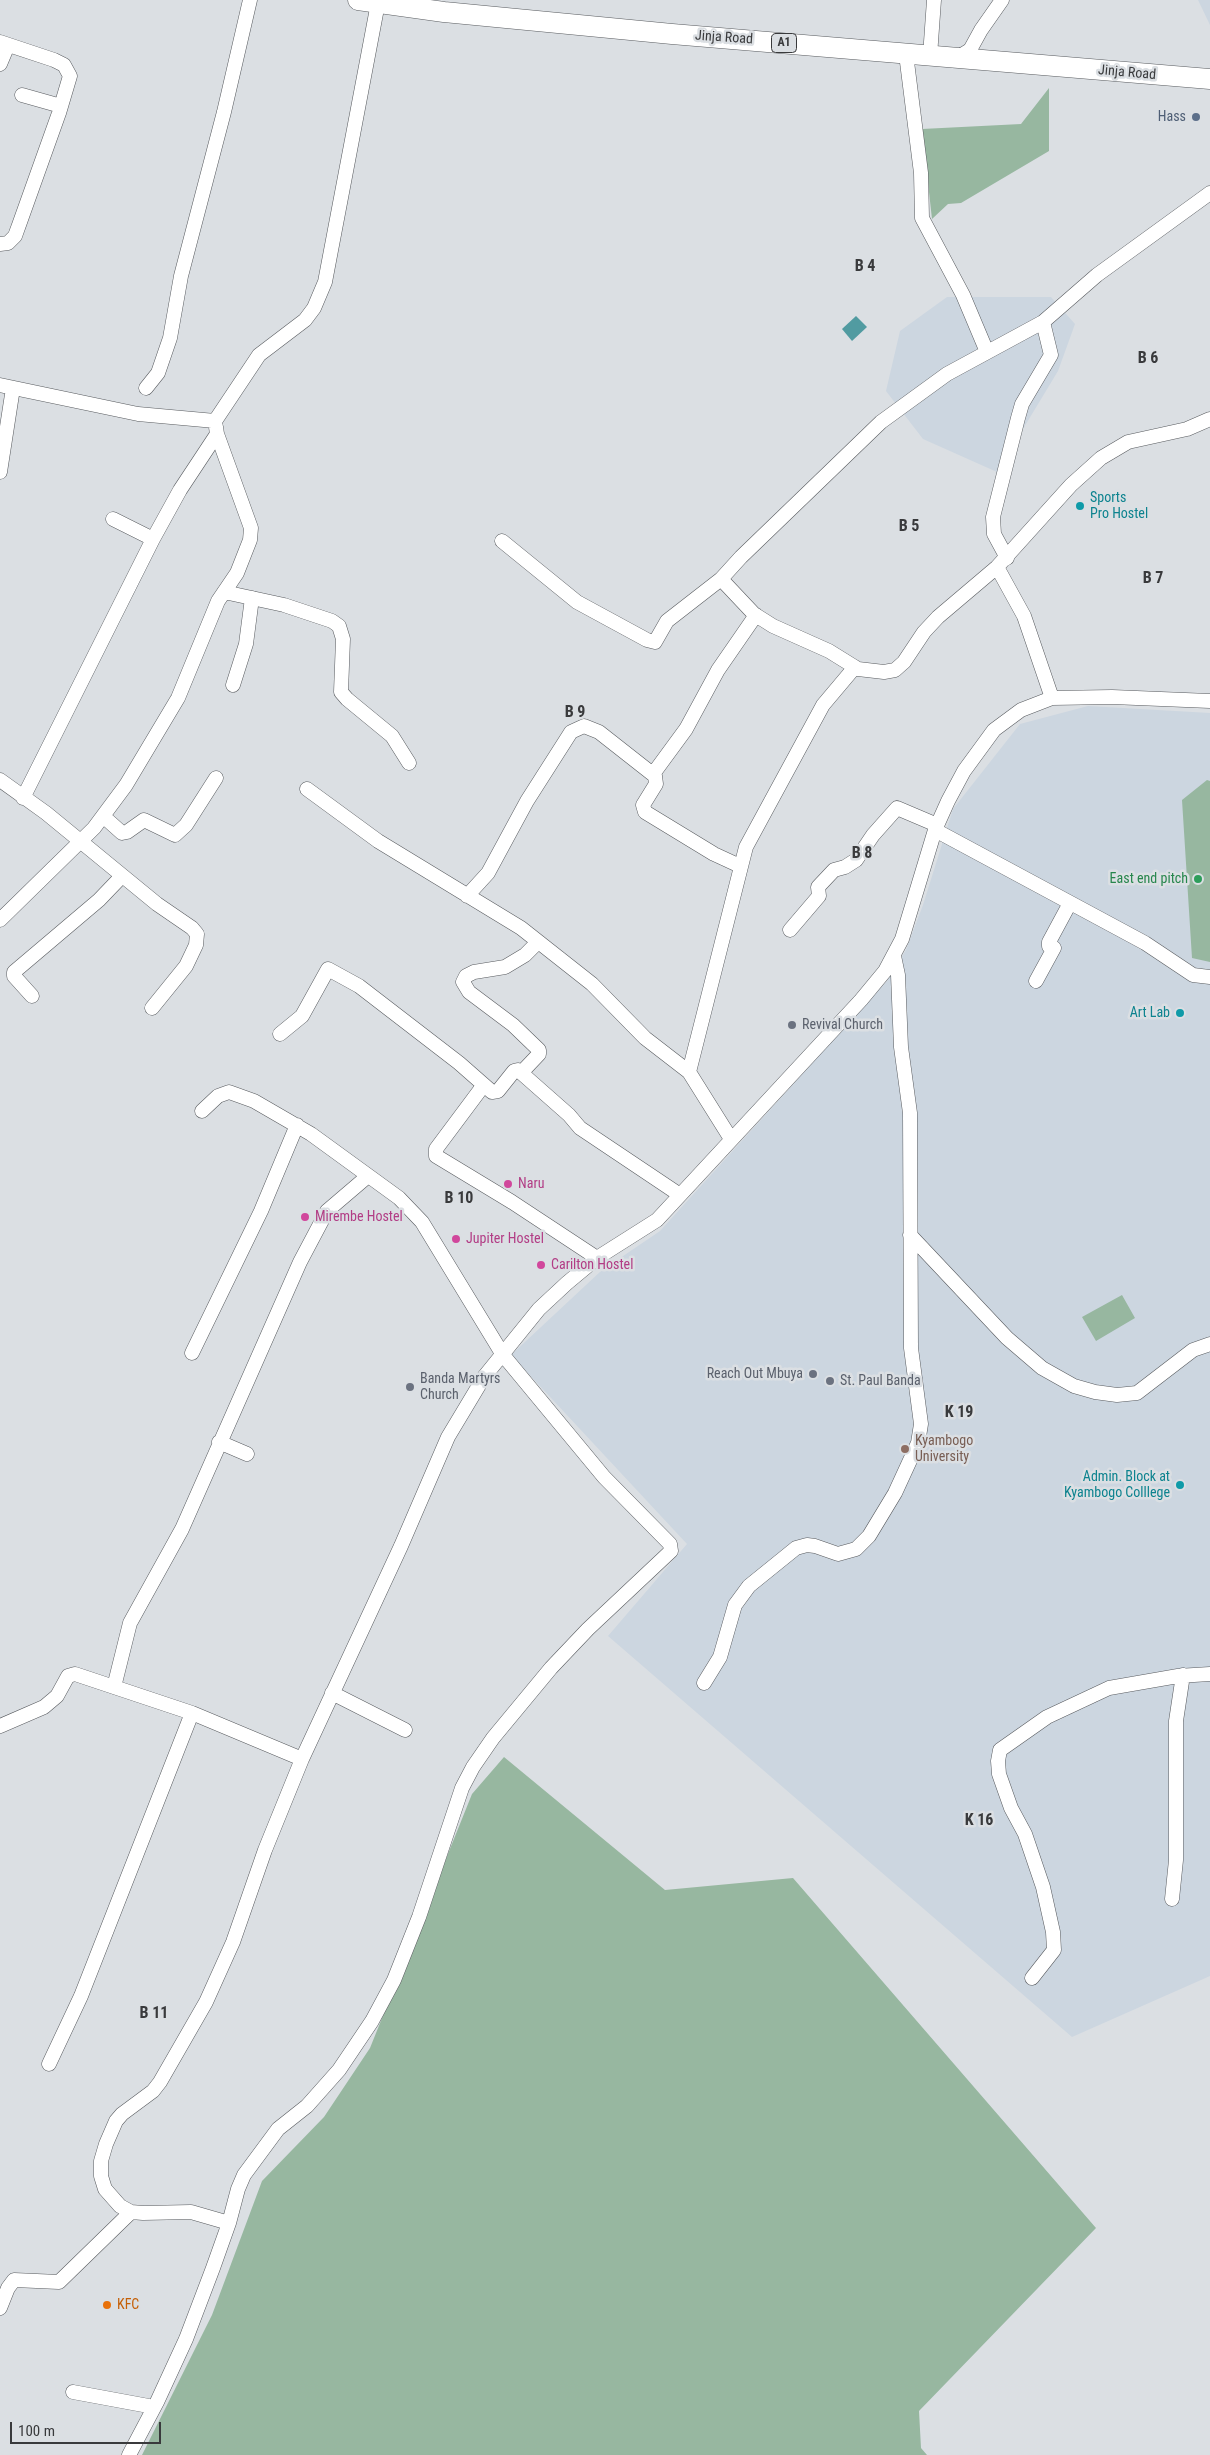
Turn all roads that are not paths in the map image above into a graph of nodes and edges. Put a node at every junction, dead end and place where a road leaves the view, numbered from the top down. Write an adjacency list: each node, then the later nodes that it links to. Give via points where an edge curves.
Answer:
1 (250, 0): 19 (street, via 181,276 170,338 158,373)
2 (358, 0): 5 (highway, Jinja Road / A1)
3 (934, 0): 8 (street)
4 (1002, 0): 9 (street, via 970,50)
5 (378, 3): 7 (highway, Jinja Road / A1, via 444,12); 21 (street, via 325,282 305,320 259,355)
6 (4, 43): 10 (street); 13 (street, via 64,65 70,76)
7 (906, 54): 8 (highway, Jinja Road / A1); 17 (street, via 922,174 924,226 962,295)
8 (930, 56): 9 (highway, Jinja Road / A1)
9 (956, 58): 11 (highway, Jinja Road / A1)
10 (0, 64)
11 (1210, 79)
12 (22, 95): 13 (street)
13 (61, 106): 15 (street, via 15,236)
14 (1210, 193): 16 (street, via 1097,275)
15 (0, 244)
16 (1043, 322): 17 (street); 26 (street, via 1052,355 1022,404 993,517)
17 (987, 352): 27 (street, via 947,374 880,422)
18 (7, 386): 21 (street); 22 (street)
19 (146, 388)
20 (1210, 419): 26 (street, via 1187,429 1128,442 1112,450 1081,475)
21 (216, 428): 24 (street); 28 (street, via 251,528 250,540 237,573)
22 (0, 472)
23 (113, 519): 24 (street)
24 (153, 539): 40 (street)
25 (502, 541): 27 (street, via 577,602 651,642 656,641 672,616)
26 (1002, 562): 31 (street, via 934,622 899,668 884,672); 33 (street)
27 (720, 579): 30 (street)
28 (224, 592): 29 (street); 41 (street, via 178,698 138,766)
29 (252, 598): 32 (street, via 246,644); 35 (street, via 319,616 339,626 343,639 341,692 392,736)
30 (756, 615): 31 (street); 36 (street, via 721,665 686,729)
31 (855, 667): 44 (street, via 823,705 806,733 746,847)
32 (233, 685)
33 (1052, 698): 34 (street); 42 (street, via 1021,710 994,730 964,771)
34 (1210, 701)
35 (409, 763)
36 (653, 774): 44 (street, via 657,781 643,805 645,812); 46 (street, via 589,726 575,728 527,801 488,873)
37 (216, 778): 41 (street, via 186,825 175,835 144,820 122,833)
38 (0, 780): 40 (street)
39 (307, 790): 46 (street, via 365,832)
40 (23, 798): 43 (street)
41 (103, 816): 43 (street)
42 (936, 828): 47 (street); 49 (street, via 897,808 856,860 834,870 818,887 818,896); 51 (street)
43 (80, 842): 45 (street); 48 (street)
44 (740, 866): 57 (street)
45 (122, 876): 54 (street, via 14,972); 55 (street, via 197,934 196,945 186,966)
46 (467, 896): 50 (street, via 521,928)
47 (1070, 903): 52 (street, via 1145,943 1193,975); 53 (street, via 1049,942 1049,946 1054,948)
48 (0, 920)
49 (790, 930)
50 (538, 942): 57 (street, via 600,991 640,1033); 58 (street, via 505,967 474,972 463,982 468,992 513,1025 539,1050)
51 (894, 956): 62 (street, via 861,1000); 65 (street, via 910,1113)
52 (1210, 977)
53 (1036, 981)
54 (32, 996)
55 (152, 1008)
56 (280, 1034): 59 (street, via 302,1016 328,969 359,986 459,1063)
57 (689, 1072): 62 (street)
58 (521, 1073): 59 (street, via 514,1071 495,1093); 64 (street, via 580,1128)
59 (483, 1086): 66 (street, via 438,1146 436,1156)
60 (202, 1111): 61 (street, via 218,1096 232,1092)
61 (297, 1125): 63 (street); 68 (street, via 261,1211)
62 (731, 1139): 64 (street)
63 (368, 1176): 69 (street, via 399,1198 422,1222); 70 (street, via 334,1203 322,1220)
64 (680, 1195): 66 (street, via 658,1220)
65 (910, 1235): 67 (street, via 1007,1338 1042,1368 1074,1386 1118,1395 1137,1393 1193,1350); 74 (street, via 911,1348 920,1424 911,1463 869,1536 856,1549 838,1554 815,1546 796,1548 749,1586 735,1605 720,1657)
66 (597, 1258): 69 (street, via 539,1309)
67 (1210, 1344)
68 (192, 1353)
69 (503, 1355): 76 (street, via 484,1377 448,1436 402,1546); 85 (street, via 604,1477 670,1544 671,1551 551,1668 473,1767 462,1788 394,1980 372,2021 333,2078 307,2106 278,2129 251,2163 238,2189)
70 (219, 1442): 71 (street); 75 (street, via 182,1529 130,1623)
71 (247, 1454)
72 (1210, 1674): 73 (street)
73 (1183, 1675): 81 (street, via 1176,1721 1177,1813); 82 (street, via 1109,1688 1047,1717 1000,1750 999,1774 1043,1887 1054,1937 1054,1950)
74 (704, 1683)
75 (114, 1687): 77 (street); 78 (street, via 72,1674 44,1708)
76 (332, 1693): 79 (street); 80 (street)
77 (192, 1713): 80 (street); 83 (street, via 81,1996)
78 (0, 1726)
79 (405, 1730)
80 (302, 1759): 84 (street, via 265,1850 233,1942 206,2002 160,2082 122,2114 106,2144 101,2161 105,2190 120,2206)
81 (1172, 1899)
82 (1032, 1978)
83 (49, 2064)
84 (131, 2212): 85 (street, via 191,2212); 86 (street, via 59,2282 14,2280)
85 (229, 2223): 88 (street, via 186,2339)
86 (0, 2308)
87 (73, 2392): 88 (street)
88 (154, 2407): 89 (street)
89 (129, 2455)

